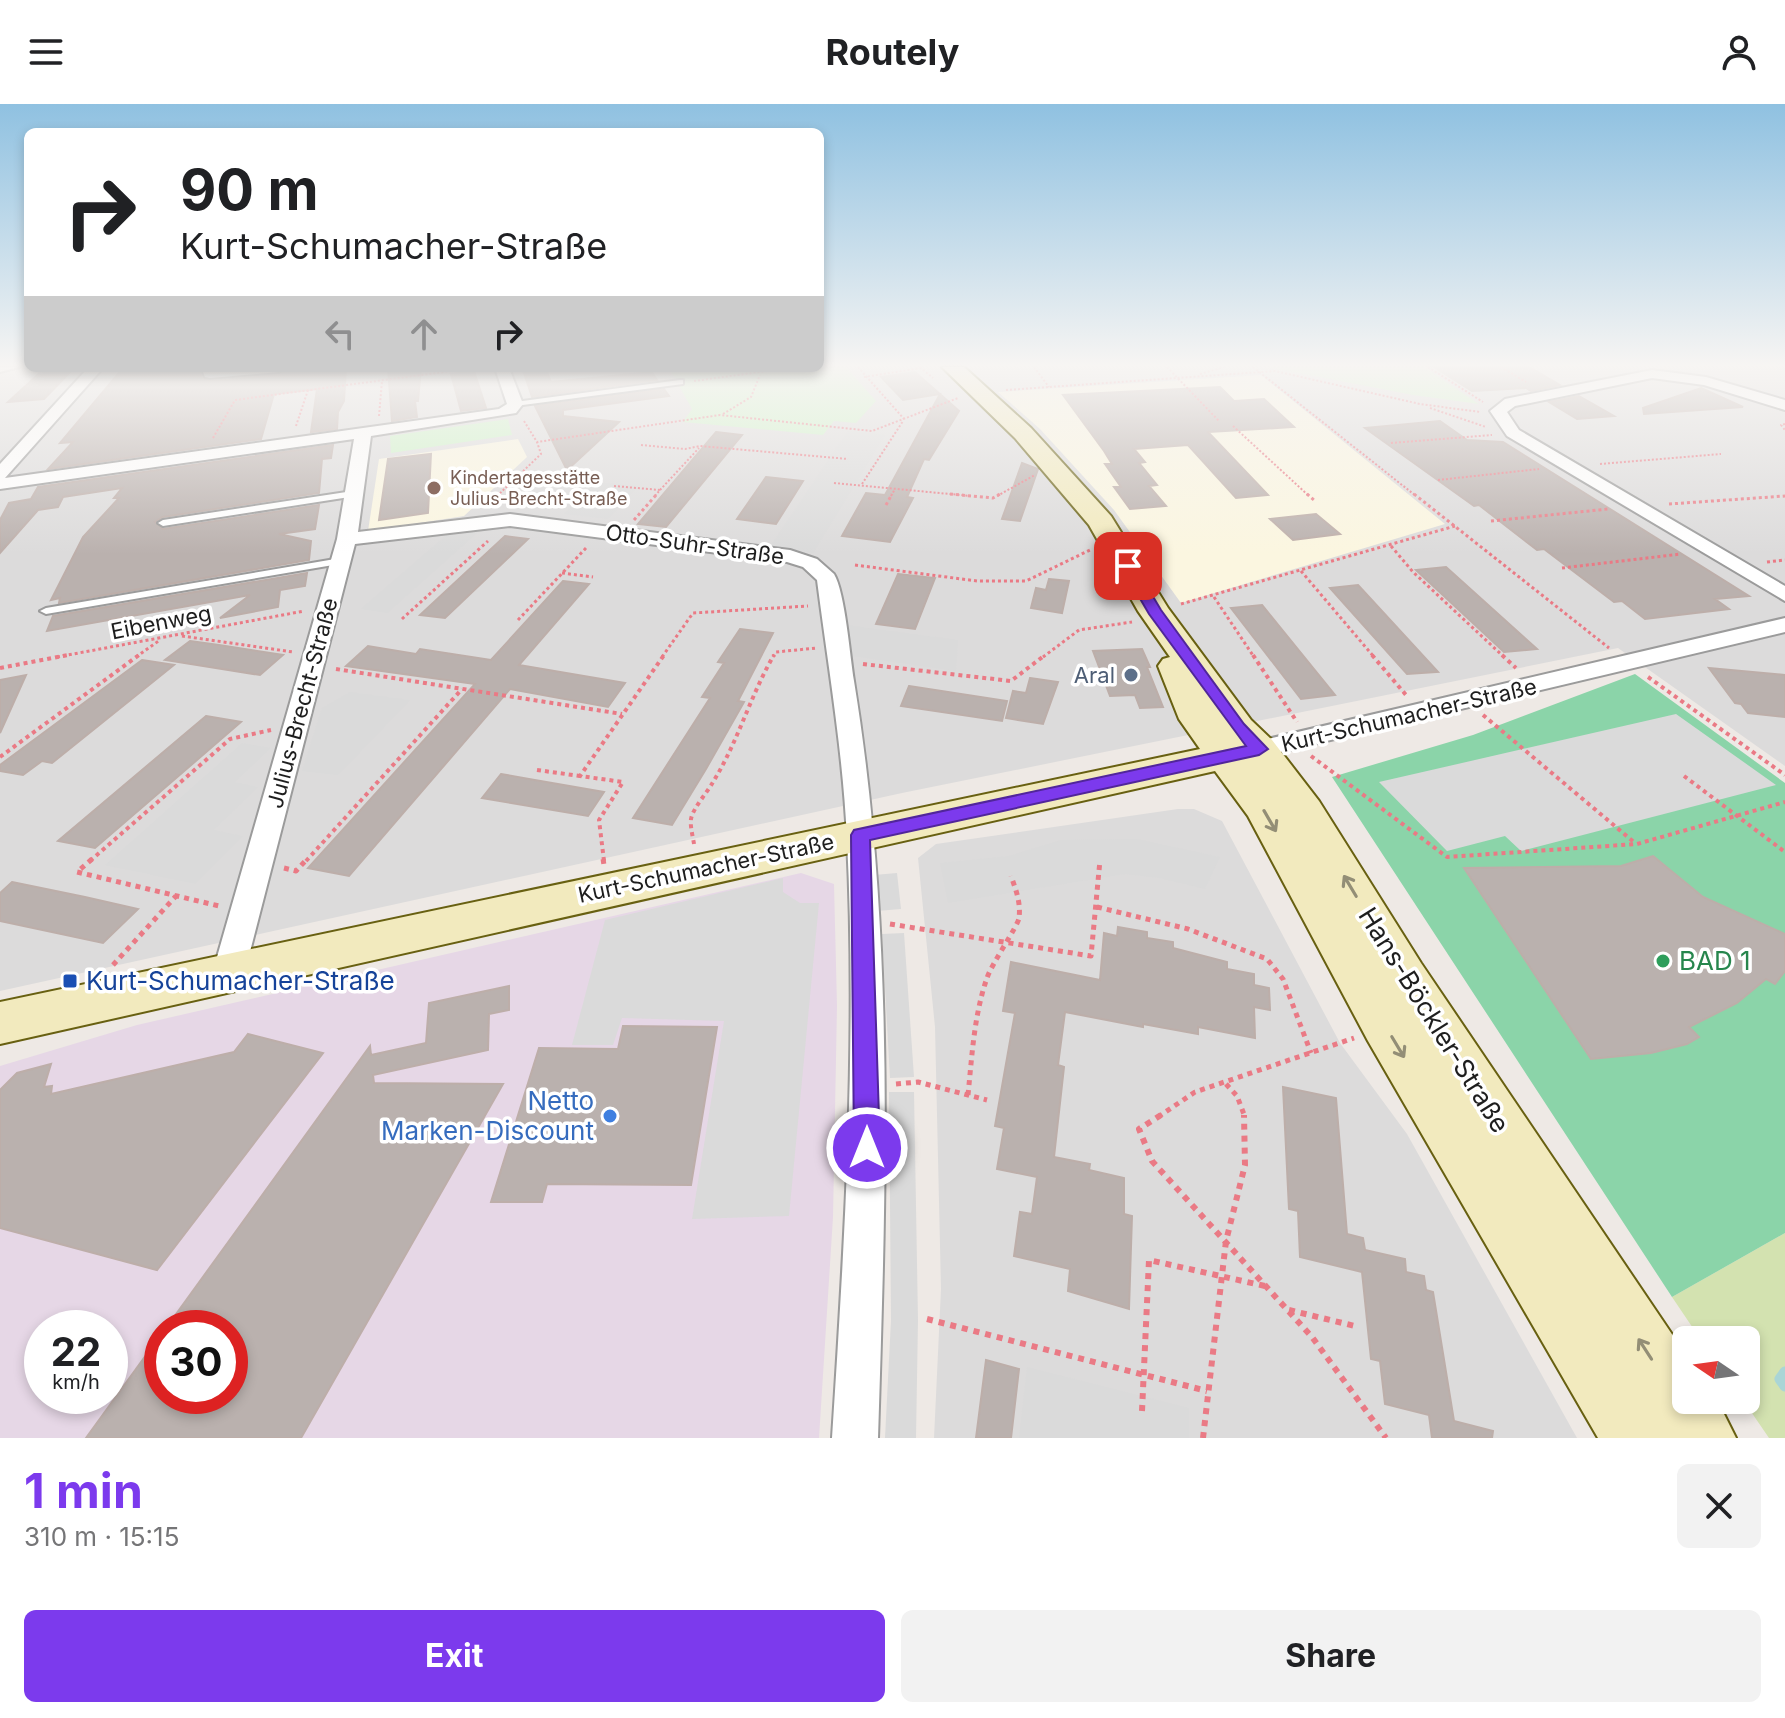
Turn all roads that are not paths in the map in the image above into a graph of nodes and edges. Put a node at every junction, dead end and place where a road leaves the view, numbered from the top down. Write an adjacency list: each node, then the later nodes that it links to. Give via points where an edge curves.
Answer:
1 (40, 429): 6 (street)
2 (387, 429): 5 (street)
3 (1006, 429): 16 (street, Hans-Böckler-Straße, via 1061,474 1097,547 1141,610 1238,728)
4 (1509, 429): 13 (street)
5 (370, 432): 9 (street); 10 (street, Julius-Brecht-Straße)
6 (19, 452): 7 (street); 8 (street)
7 (0, 454)
8 (0, 474)
9 (0, 484)
10 (353, 494): 11 (lane); 12 (street, Julius-Brecht-Straße)
11 (163, 523)
12 (344, 550): 14 (lane); 17 (street, Otto-Suhr-Straße, via 510,520 790,556 810,563 827,578); 18 (street, Julius-Brecht-Straße)
13 (1785, 595)
14 (46, 611)
15 (1785, 625): 16 (street, Kurt-Schumacher-Straße)
16 (1271, 746): 17 (street, Kurt-Schumacher-Straße); 21 (street, Hans-Böckler-Straße, one-way to 21, via 1264,810 1385,1026); 22 (street, Hans-Böckler-Straße, one-way to 16, via 1413,990)
17 (861, 835): 18 (street, Kurt-Schumacher-Straße); 20 (street, Otto-Suhr-Straße, via 866,1199)
18 (229, 971): 19 (street, Kurt-Schumacher-Straße)
19 (0, 1023)
20 (855, 1438)
21 (1635, 1438)
22 (1703, 1438)

